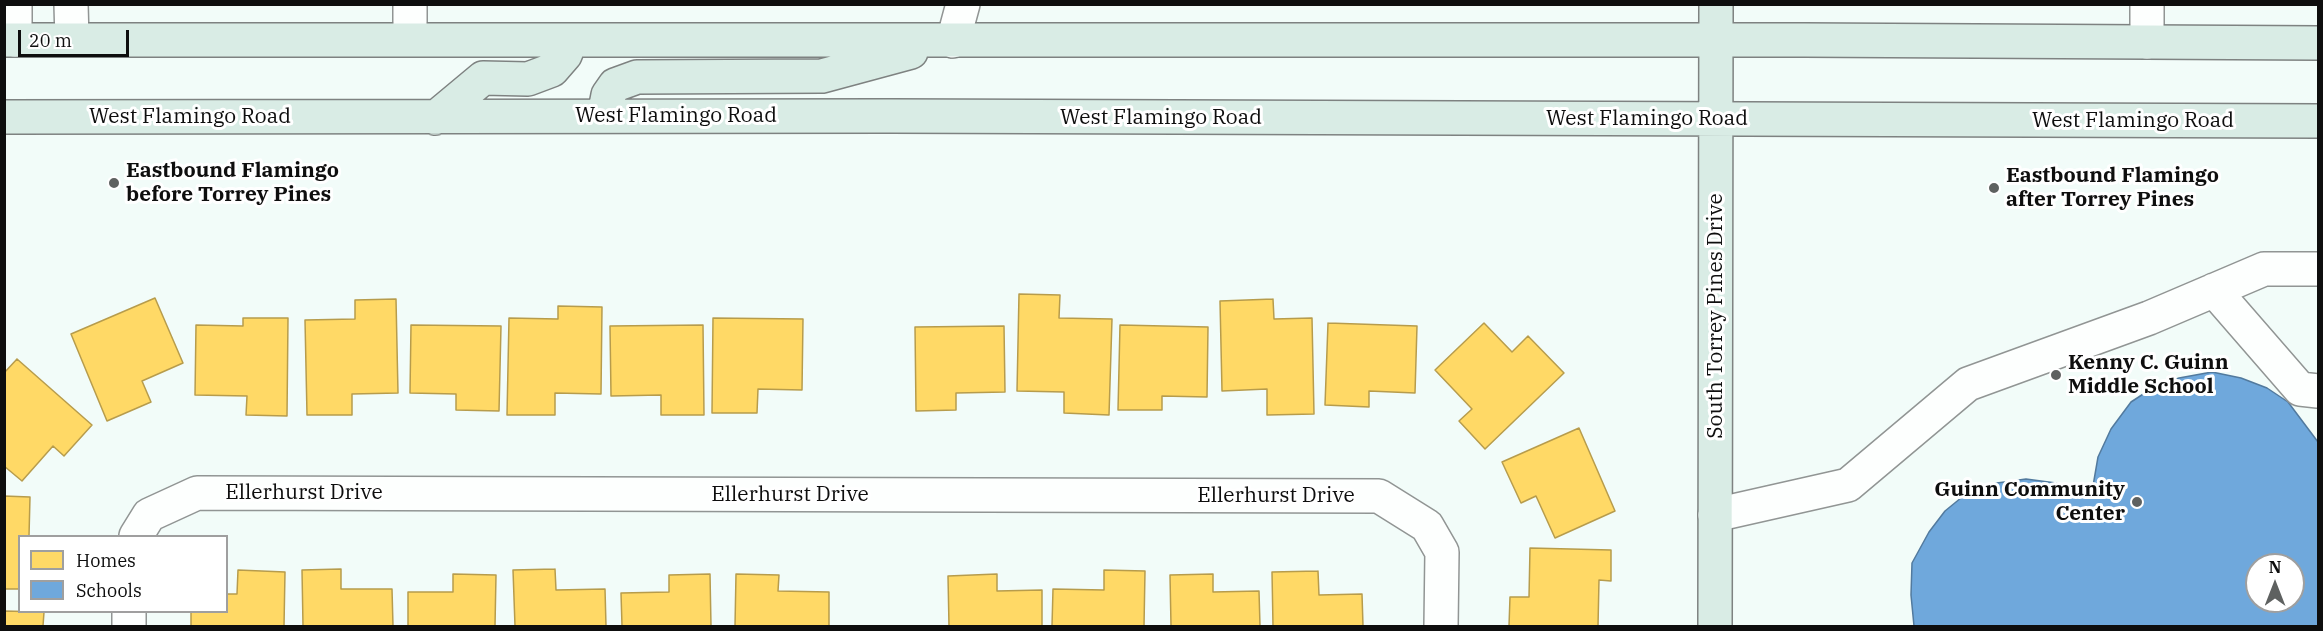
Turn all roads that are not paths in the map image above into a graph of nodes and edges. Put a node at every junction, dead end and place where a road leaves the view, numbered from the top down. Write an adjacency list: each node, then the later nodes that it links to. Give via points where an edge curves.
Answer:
1 (15, 4): 9 (street)
2 (71, 4): 10 (street)
3 (410, 4): 8 (street)
4 (944, 4): 13 (street)
5 (963, 4): 13 (street)
6 (1716, 4): 12 (main road, South Torrey Pines Drive)
7 (2147, 4): 14 (street)
8 (410, 39): 10 (main road); 11 (main road)
9 (10, 40): 10 (main road)
10 (72, 40)
11 (571, 40): 13 (main road); 18 (main road, via 552,70 528,79 483,78)
12 (1716, 40): 13 (main road); 14 (main road); 19 (main road, South Torrey Pines Drive)
13 (953, 41): 16 (main road, via 822,76 637,77 615,85 608,95)
14 (2147, 42): 15 (main road)
15 (2319, 43)
16 (604, 116): 18 (main road, West Flamingo Road); 19 (main road, West Flamingo Road)
17 (4, 117): 18 (main road, West Flamingo Road)
18 (435, 118)
19 (1716, 119): 20 (main road, West Flamingo Road); 24 (main road, South Torrey Pines Drive)
20 (2319, 121)
21 (2319, 269): 22 (street, via 2264,268)
22 (2214, 290): 23 (street, via 2300,389); 24 (street, via 1968,384 1848,485)
23 (2319, 391)
24 (1715, 515): 27 (main road, South Torrey Pines Drive)
25 (143, 526): 26 (street, Ellerhurst Drive, via 197,493 1379,496 1427,526 1442,552)
26 (1441, 627)
27 (1715, 627)

